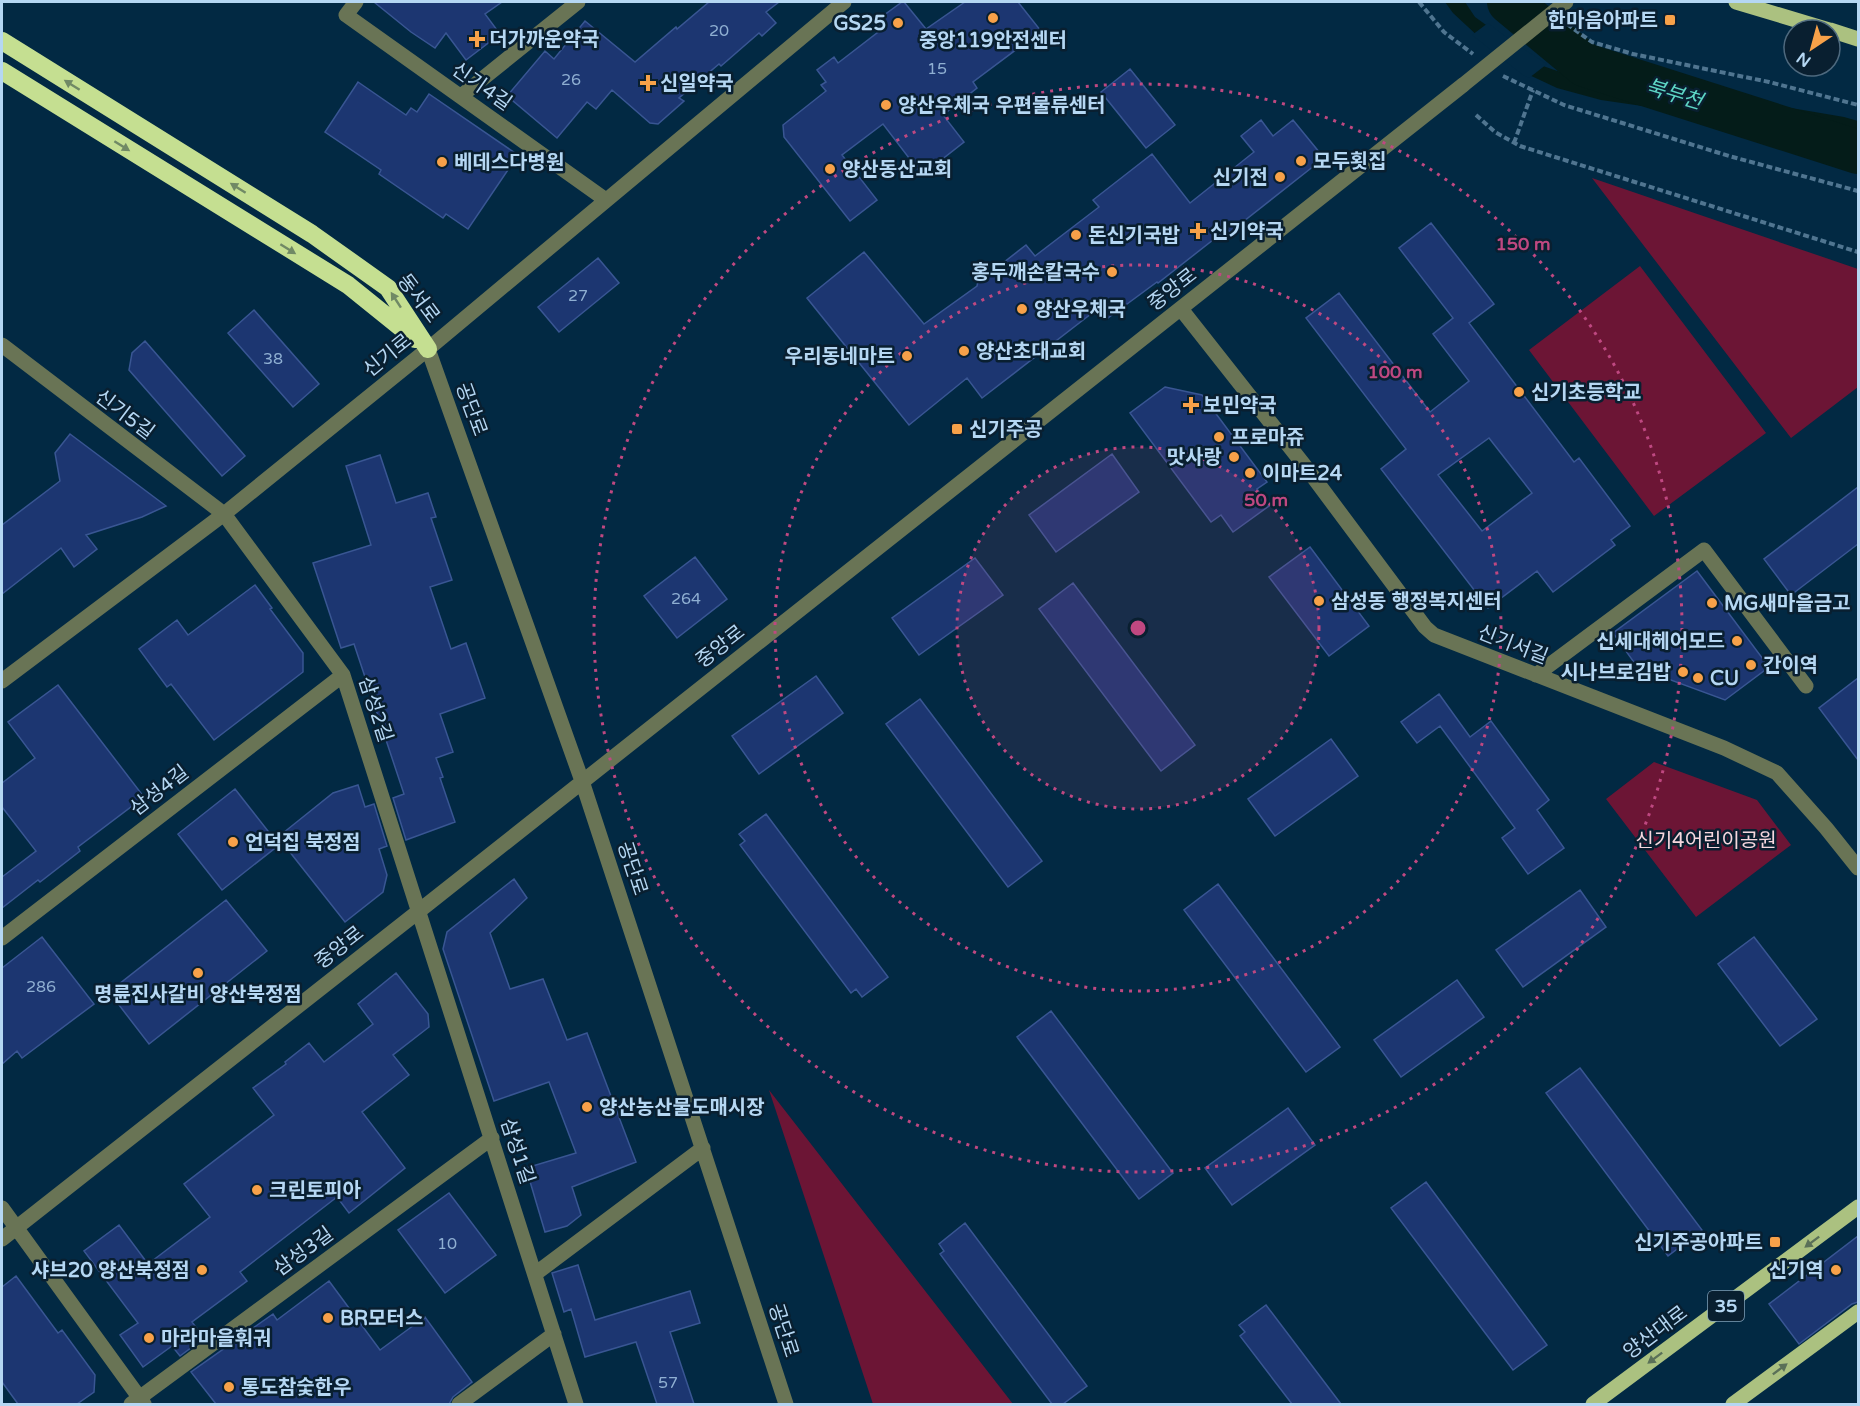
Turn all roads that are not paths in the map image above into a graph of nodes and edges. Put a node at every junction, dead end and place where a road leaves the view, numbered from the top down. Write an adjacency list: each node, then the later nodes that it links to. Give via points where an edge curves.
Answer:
1 (356, 2): 11 (street, 신기4길, via 346,15)
2 (578, 2): 11 (street)
3 (844, 2): 12 (street, 신기로)
4 (1566, 2): 13 (street, 중앙로, bridge)
5 (1736, 2): 6 (main road)
6 (1789, 18)
7 (1842, 34): 8 (main road)
8 (1858, 39)
9 (2, 41): 15 (highway, 동서로, one-way to 9, via 388,288 312,234)
10 (2, 71): 15 (highway, 동서로, one-way to 15, via 348,285)
11 (460, 96): 12 (street, 신기4길)
12 (606, 200): 15 (street, 신기로)
13 (1181, 309): 18 (street, 신기서길, via 1425,627 1434,635); 21 (street, 중앙로)
14 (2, 345): 16 (street, 신기5길)
15 (428, 349): 16 (street, 신기로); 21 (street, 공단로)
16 (224, 514): 17 (street, 삼성2길); 19 (street, 신기로)
17 (343, 675): 23 (street, 삼성2길); 24 (street, 삼성4길)
18 (1536, 675): 20 (street, via 1704,550); 22 (street, 신기서길, via 1724,748 1777,773)
19 (2, 681)
20 (1806, 686)
21 (582, 781): 23 (street, 중앙로); 26 (street, 공단로)
22 (1858, 868)
23 (419, 911): 25 (street, 삼성1길); 29 (street, 중앙로)
24 (2, 938)
25 (492, 1138): 31 (street, 삼성1길); 34 (street, 삼성3길)
26 (703, 1149): 31 (street); 37 (street, 공단로)
27 (1858, 1207): 38 (main road, 양산대로 / 35, one-way to 38)
28 (2, 1208): 29 (street)
29 (15, 1228): 30 (street, 중앙로); 34 (street, 삼성3길)
30 (2, 1239)
31 (535, 1274): 33 (street, 삼성1길)
32 (1858, 1312): 39 (main road, one-way to 32)
33 (554, 1334): 35 (street); 36 (street, 삼성1길)
34 (138, 1402)
35 (459, 1404)
36 (576, 1404)
37 (786, 1404)
38 (1593, 1404)
39 (1733, 1404)

